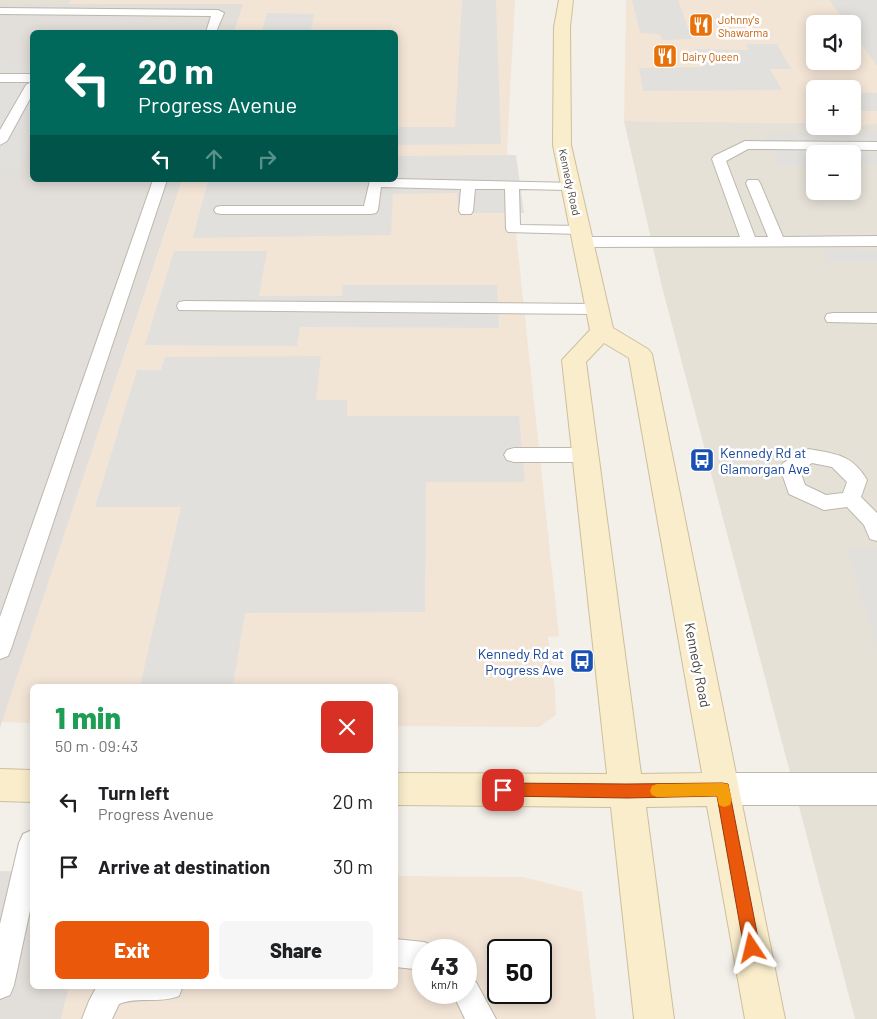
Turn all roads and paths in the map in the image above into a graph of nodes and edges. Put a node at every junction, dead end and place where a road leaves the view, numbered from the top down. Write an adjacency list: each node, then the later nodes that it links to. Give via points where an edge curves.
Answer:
1 (566, 0): 14 (main road, Kennedy Road, via 562,27 562,145)
2 (0, 11): 3 (lane, via 218,13)
3 (212, 30)
4 (0, 78): 5 (lane)
5 (30, 78)
6 (30, 88): 7 (lane)
7 (0, 141)
8 (877, 146): 18 (lane, via 745,145 719,159)
9 (159, 182): 29 (lane)
10 (369, 182): 12 (lane); 15 (lane, via 371,210)
11 (753, 183): 19 (lane)
12 (468, 184): 13 (lane); 16 (lane)
13 (512, 185): 14 (lane); 17 (lane, via 513,229)
14 (570, 186): 17 (main road, Kennedy Road)
15 (221, 210)
16 (466, 211)
17 (581, 236): 18 (lane); 24 (main road, Kennedy Road)
18 (749, 240): 19 (lane)
19 (777, 240): 20 (lane)
20 (877, 241)
21 (185, 306): 24 (lane)
22 (833, 318): 23 (lane)
23 (877, 318)
24 (599, 320): 26 (main road, via 574,360); 33 (main road, Kennedy Road, via 640,354)
25 (514, 454): 26 (lane)
26 (586, 455): 35 (main road)
27 (850, 499): 28 (lane, via 872,521)
28 (877, 533)
29 (0, 650)
30 (0, 785): 31 (main road)
31 (30, 786)
32 (398, 789): 35 (main road)
33 (722, 789): 34 (street); 35 (main road); 45 (main road, Kennedy Road)
34 (877, 790)
35 (627, 791): 44 (main road)
36 (30, 852): 39 (lane)
37 (398, 953): 38 (lane)
38 (412, 955)
39 (0, 985)
40 (121, 989): 42 (lane, via 108,994)
41 (473, 1004): 43 (lane)
42 (97, 1019)
43 (481, 1019)
44 (654, 1019)
45 (765, 1019)

